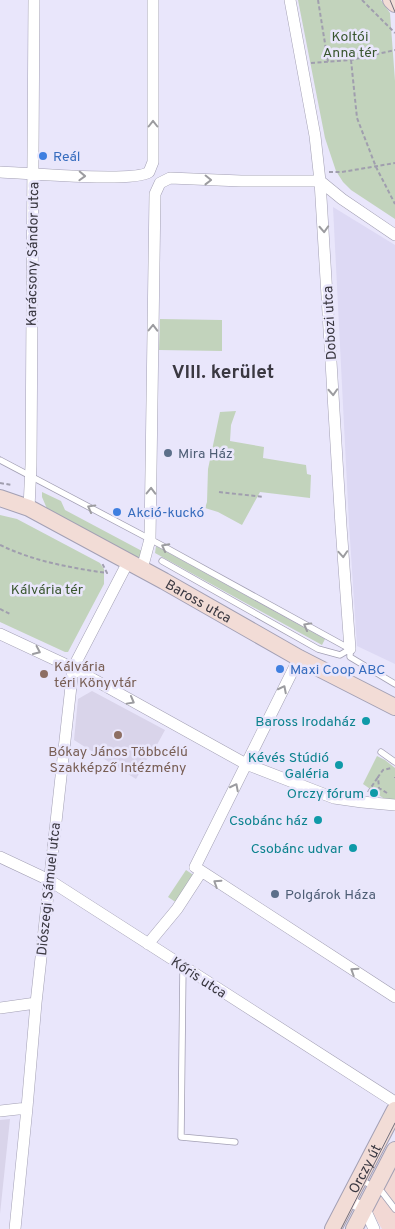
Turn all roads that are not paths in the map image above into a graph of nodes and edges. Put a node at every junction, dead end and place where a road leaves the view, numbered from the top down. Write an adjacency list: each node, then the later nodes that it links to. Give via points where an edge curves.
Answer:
1 (34, 0): 7 (street, Karácsony Sándor utca)
2 (153, 0): 7 (street, one-way to 2, via 94,177 139,176 149,172 153,162)
3 (290, 0): 8 (street, Dobozi utca)
4 (391, 0): 5 (street)
5 (395, 4)
6 (0, 172): 7 (street)
7 (34, 173): 11 (street, Karácsony Sándor utca)
8 (320, 176): 9 (street, via 342,199); 14 (street, Diószegi Sámuel utca, one-way to 8, via 156,194 160,183 170,178 241,181); 18 (street, Dobozi utca, one-way to 18)
9 (395, 235)
10 (0, 460): 11 (lane)
11 (31, 476): 13 (street, Karácsony Sándor utca); 14 (lane, one-way to 11)
12 (0, 498): 13 (street, Baross utca)
13 (29, 508): 16 (street, Baross utca)
14 (150, 540): 16 (street, Diószegi Sámuel utca); 18 (lane, one-way to 14)
15 (162, 561): 18 (lane, via 318,648 340,654)
16 (135, 565): 19 (street, Baross utca); 20 (street, Diószegi Sámuel utca)
17 (0, 634): 20 (street, one-way to 20)
18 (350, 649): 21 (lane, via 350,657)
19 (299, 658): 22 (street, Baross utca); 25 (street, one-way to 19)
20 (73, 668): 25 (street, one-way to 25); 29 (street, Diószegi Sámuel utca)
21 (395, 684)
22 (395, 707)
23 (381, 752): 24 (lane)
24 (395, 762)
25 (246, 764): 26 (street, via 322,794 362,802); 28 (street, one-way to 25, via 195,867 197,861)
26 (394, 799)
27 (0, 857): 29 (street, Kőris utca)
28 (201, 872): 30 (street, via 177,909); 32 (street, one-way to 28)
29 (48, 880): 30 (street, Kőris utca); 33 (street, Diószegi Sámuel utca)
30 (148, 944): 31 (street, Kőris utca)
31 (183, 966): 35 (street, Kőris utca); 39 (lane, via 182,1137)
32 (395, 997)
33 (36, 1003): 34 (street); 36 (street, Diószegi Sámuel utca)
34 (0, 1008)
35 (395, 1102)
36 (28, 1108): 38 (street); 46 (street, Diószegi Sámuel utca)
37 (395, 1110): 41 (street, Orczy út)
38 (0, 1111)
39 (235, 1142)
40 (395, 1150): 42 (street, Orczy út)
41 (360, 1179): 42 (lane); 43 (street, Orczy út)
42 (376, 1188): 44 (street, Orczy út); 45 (lane)
43 (348, 1200): 44 (street); 47 (street, Orczy út)
44 (364, 1209): 48 (street, Orczy út); 49 (street)
45 (395, 1209)
46 (15, 1229)
47 (333, 1229)
48 (354, 1229)
49 (374, 1229)

